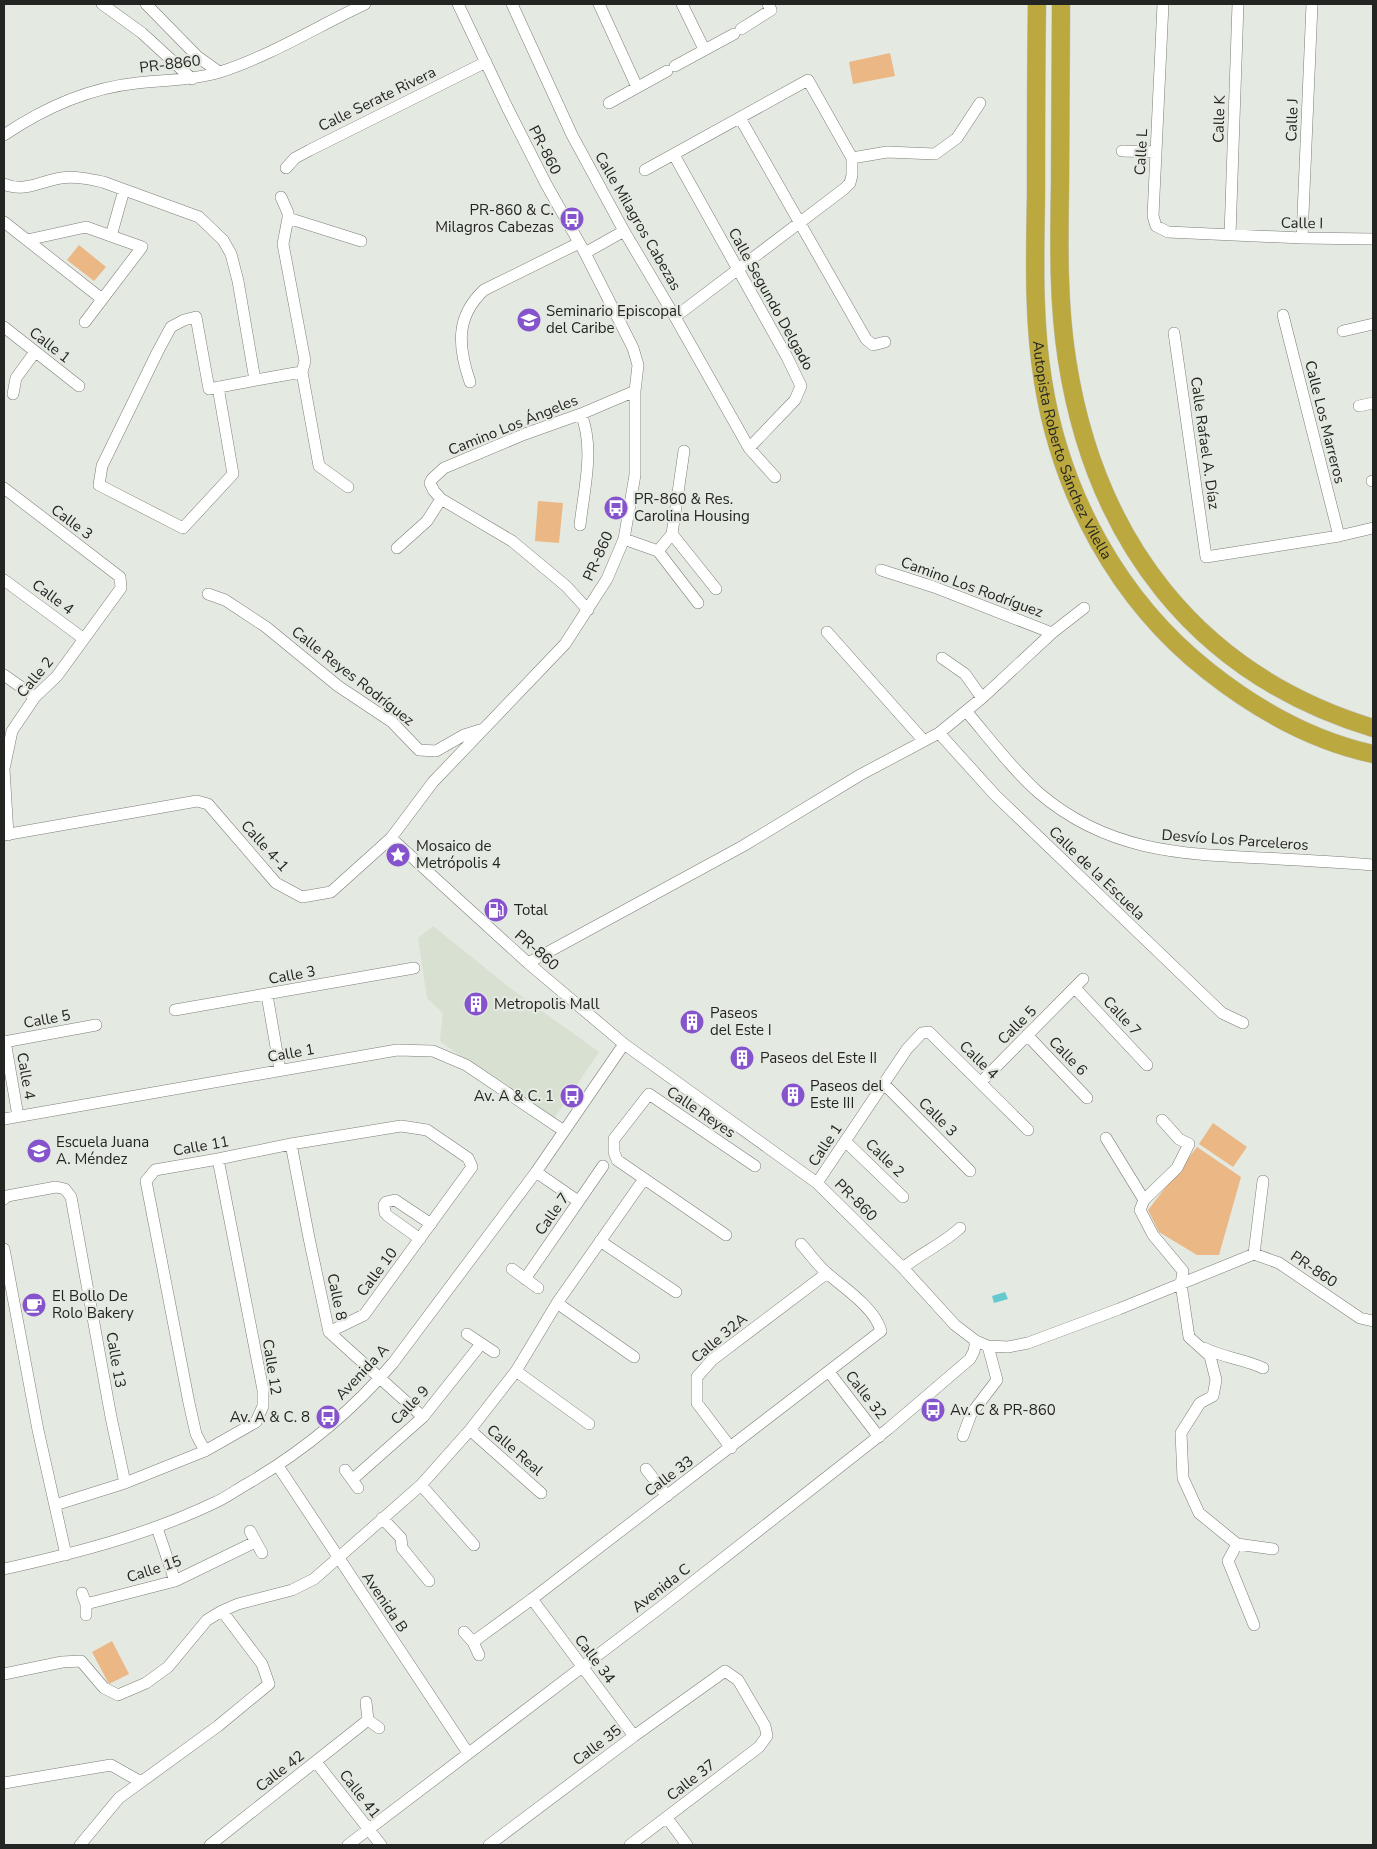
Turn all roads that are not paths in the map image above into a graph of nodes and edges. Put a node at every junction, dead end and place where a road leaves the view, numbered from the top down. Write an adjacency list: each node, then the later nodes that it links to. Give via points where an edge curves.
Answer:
1 (102, 4): 17 (street, via 142,33)
2 (146, 4): 16 (street, via 198,57)
3 (513, 4): 35 (street, Calle Milagros Cabezas, via 572,135)
4 (599, 4): 18 (street)
5 (682, 4): 14 (street)
6 (1037, 4): 97 (highway, Autopista Roberto Sánchez Vilella, via 1039,340 1055,440 1079,504 1102,549 1135,598 1197,663 1275,716 1330,741)
7 (1061, 4): 93 (highway, Autopista Roberto Sánchez Vilella, via 1060,282 1067,359 1083,433 1102,487 1137,555 1185,616 1257,675 1307,703)
8 (1163, 4): 24 (street, Calle L)
9 (1238, 4): 36 (street, Calle K)
10 (1312, 4): 38 (street, Calle J)
11 (357, 5): 16 (street, PR-8860 / PR-8860, via 254,58)
12 (459, 5): 15 (street, PR-860 / PR-860)
13 (770, 7): 14 (street, via 737,32)
14 (704, 49): 18 (street)
15 (486, 62): 27 (street, Calle Serate Rivera, via 310,150 295,158); 42 (street, PR-860 / PR-860, via 546,184)
16 (219, 72): 17 (street, PR-8860 / PR-8860)
17 (192, 79): 22 (street, PR-8860 / PR-8860, via 136,83 98,90 51,107)
18 (637, 87): 19 (street)
19 (609, 103)
20 (980, 103): 26 (street, via 958,138 935,154 887,152)
21 (740, 118): 25 (street); 26 (street, via 808,80); 34 (street)
22 (4, 135)
23 (1122, 151): 24 (street)
24 (1156, 152): 36 (street, Calle L, via 1153,216 1156,226 1168,232)
25 (674, 155): 28 (street); 43 (street, Calle Segundo Delgado)
26 (852, 158): 34 (street, via 850,183)
27 (286, 168)
28 (645, 170)
29 (4, 184): 30 (street, via 26,188 60,178 73,178 89,179)
30 (124, 190): 37 (street); 55 (street, via 199,218 224,240 238,281)
31 (282, 197): 32 (street)
32 (288, 218): 41 (street); 54 (street, via 283,244 305,362)
33 (4, 222): 40 (street)
34 (800, 222): 43 (street); 52 (street, via 866,339 873,345)
35 (624, 231): 42 (street); 46 (street, Calle Milagros Cabezas)
36 (1230, 235): 38 (street, Calle I)
37 (111, 236): 40 (street, via 86,227); 44 (street, via 142,247)
38 (1302, 238): 39 (street, Calle I)
39 (1373, 238)
40 (27, 240): 44 (street)
41 (361, 241)
42 (582, 248): 56 (street, via 484,290 476,298 462,324 460,344); 59 (street, PR-860 / PR-860, via 633,348 638,366)
43 (738, 268): 46 (street); 64 (street, Calle Segundo Delgado, via 801,386 795,400)
44 (102, 299): 47 (street)
45 (1283, 316): 73 (street, Calle Los Marreros)
46 (675, 317): 64 (street, Calle Milagros Cabezas)
47 (85, 322)
48 (1373, 324): 50 (street)
49 (4, 327): 53 (street, Calle 1)
50 (1343, 331)
51 (1174, 333): 73 (street, Calle Rafael A. Díaz, via 1206,557)
52 (885, 342)
53 (35, 352): 57 (street, Calle 1); 60 (street, via 16,378)
54 (302, 372): 55 (street); 67 (street, via 319,466)
55 (255, 380): 58 (street)
56 (470, 382)
57 (79, 386)
58 (218, 387): 58 (street, via 233,474 182,528 99,486 102,466 172,327 196,317 209,389)
59 (635, 391): 63 (street, Camino Los Ángeles); 74 (street, PR-860 / PR-860, via 635,475)
60 (14, 394)
61 (1373, 403): 62 (street)
62 (1359, 406)
63 (581, 414): 69 (street, Camino Los Ángeles, via 444,468 430,483); 70 (street, via 587,428 588,448)
64 (749, 448): 66 (street, Calle Milagros Cabezas)
65 (684, 451): 72 (street)
66 (775, 476)
67 (348, 487)
68 (4, 488): 79 (street, Calle 3, via 120,576)
69 (441, 499): 75 (street, via 428,521); 84 (street, via 512,541 566,586)
70 (580, 525)
71 (1373, 528): 73 (street)
72 (672, 534): 76 (street); 80 (street)
73 (1339, 536)
74 (624, 539): 76 (street); 84 (street, PR-860 / PR-860, via 607,579)
75 (398, 548)
76 (658, 551): 82 (street)
77 (881, 570): 86 (street, Camino Los Rodríguez)
78 (4, 580): 87 (street, Calle 4)
79 (120, 580): 87 (street, Calle 2, via 121,588)
80 (716, 589)
81 (208, 594): 94 (street, Calle Reyes Rodríguez, via 225,600 266,627 338,686 392,722 419,750 436,750 464,735)
82 (698, 603)
83 (1084, 608): 86 (street)
84 (588, 610): 94 (street, PR-860 / PR-860, via 565,644)
85 (827, 632): 96 (street)
86 (1052, 633): 91 (street)
87 (84, 639): 90 (street, Calle 2, via 57,676)
88 (942, 658): 91 (street, via 965,674)
89 (4, 675): 90 (street)
90 (36, 697): 98 (street, Calle 2, via 12,731 4,769)
91 (982, 698): 92 (street)
92 (966, 711): 95 (street); 100 (street, Desvío Los Parceleros, via 1038,792 1077,820 1127,842 1192,855)
93 (1373, 728)
94 (482, 730): 99 (street, PR-860 / PR-860, via 433,782)
95 (940, 733): 96 (street); 107 (street, Calle de la Escuela, via 995,795 1222,1013)
96 (924, 741): 101 (street, via 860,775 743,846)
97 (1373, 754)
98 (6, 835): 99 (street, Calle 4-1, via 197,801 208,804 276,883 302,897 331,892)
99 (391, 838): 101 (street, PR-860 / PR-860)
100 (1373, 865)
101 (528, 963): 111 (street, PR-860 / PR-860)
102 (414, 968): 105 (street, Calle 3)
103 (1083, 979): 104 (street, Calle 5)
104 (1075, 988): 109 (street, Calle 5); 113 (street, Calle 7)
105 (267, 995): 106 (street, Calle 3); 114 (street)
106 (175, 1010)
107 (1244, 1023)
108 (96, 1025): 110 (street, Calle 5)
109 (1028, 1035): 115 (street, Calle 5); 117 (street, Calle 6)
110 (4, 1042): 118 (street, Calle 4)
111 (624, 1044): 122 (street, Avenida A); 134 (street, PR-860 / PR-860)
112 (907, 1049): 115 (street, Calle 4, via 922,1033 929,1032); 116 (street, Calle 1)
113 (1147, 1065)
114 (280, 1070): 118 (street, Calle 1); 122 (street, Calle 1, via 397,1050 433,1051 466,1065)
115 (981, 1082): 121 (street, Calle 4)
116 (884, 1084): 124 (street, Calle 1); 130 (street, Calle 3)
117 (1087, 1098)
118 (18, 1116): 119 (street, Calle 1)
119 (4, 1119)
120 (1162, 1120): 137 (street, via 1179,1139 1189,1144 1176,1168)
121 (1028, 1130)
122 (564, 1131): 131 (street, Avenida A)
123 (1106, 1138): 137 (street)
124 (846, 1141): 134 (street, Calle 1); 135 (street, Calle 2)
125 (291, 1144): 126 (street, Calle 11); 127 (street, Calle 11, via 400,1126 427,1130 468,1158); 156 (street, Calle 8)
126 (218, 1159): 174 (street, Calle 12, via 263,1390 263,1406 256,1422); 174 (street, Calle 11, via 155,1170 146,1181 189,1403 196,1434)
127 (470, 1163): 139 (street, Calle 10, via 472,1167)
128 (603, 1166): 138 (street, Calle 7)
129 (755, 1166): 132 (street, Calle Reyes, via 649,1094 614,1139 617,1160)
130 (970, 1171)
131 (536, 1172): 138 (street); 167 (street, Avenida A)
132 (644, 1179): 141 (street); 143 (street)
133 (1263, 1181): 146 (street)
134 (817, 1182): 147 (street, PR-860 / PR-860)
135 (903, 1196)
136 (4, 1199): 178 (street, Calle 13, via 56,1187 65,1189 70,1197)
137 (1144, 1200): 151 (street, via 1140,1210 1153,1235 1183,1271)
138 (578, 1201): 150 (street, Calle 7)
139 (430, 1224): 142 (street, Calle 10); 142 (street, via 395,1200 384,1205 388,1216)
140 (960, 1228): 147 (street)
141 (726, 1235)
142 (420, 1239): 156 (street, Calle 10, via 364,1315)
143 (600, 1241): 153 (street); 154 (street)
144 (801, 1244): 149 (street)
145 (4, 1249): 182 (street)
146 (1254, 1254): 151 (street, PR-860 / PR-860); 155 (street, PR-860 / PR-860, via 1279,1263 1360,1318)
147 (903, 1268): 158 (street, PR-860 / PR-860, via 956,1325)
148 (512, 1269): 150 (street)
149 (827, 1274): 166 (street, Calle 33, via 847,1288 879,1322 881,1331); 173 (street, Calle 32A, via 712,1360 697,1377 697,1403)
150 (526, 1279): 152 (street)
151 (1181, 1284): 160 (street, PR-860 / PR-860, via 1028,1343); 161 (street, via 1189,1337)
152 (538, 1288)
153 (676, 1292)
154 (556, 1304): 163 (street); 165 (street)
155 (1373, 1321)
156 (329, 1332): 167 (street, Calle 8)
157 (467, 1334): 159 (street)
158 (976, 1341): 160 (street, PR-860 / PR-860); 172 (street, Avenida C, via 970,1359)
159 (481, 1344): 162 (street); 168 (street, Calle 9)
160 (988, 1346): 171 (street, via 997,1380 971,1414)
161 (1198, 1346): 164 (street); 185 (street, via 1210,1356 1216,1380 1213,1396 1200,1404 1181,1433 1183,1478 1199,1513)
162 (494, 1352)
163 (634, 1358)
164 (1263, 1368)
165 (516, 1371): 169 (street); 170 (street)
166 (829, 1372): 172 (street, Calle 32); 173 (street, Calle 33)
167 (380, 1379): 168 (street, Calle 8); 175 (street, Avenida A, via 335,1422)
168 (423, 1417): 177 (street, Calle 9)
169 (589, 1424)
170 (470, 1430): 179 (street); 180 (street, Calle Real)
171 (963, 1436)
172 (879, 1437): 201 (street, Avenida C)
173 (731, 1448): 181 (street, Calle 33)
174 (205, 1451): 178 (street, Calle 12)
175 (278, 1466): 184 (street, Avenida A, via 216,1502); 190 (street, Avenida B)
176 (646, 1470): 181 (street)
177 (352, 1479)
178 (125, 1482): 182 (street, Calle 12)
179 (421, 1485): 183 (street); 186 (street)
180 (541, 1493)
181 (667, 1496): 194 (street, Calle 33)
182 (55, 1505): 189 (street)
183 (382, 1518): 190 (street); 193 (street)
184 (156, 1528): 189 (street, Avenida A); 192 (street)
185 (1236, 1544): 187 (street); 197 (street, via 1228,1561)
186 (474, 1545)
187 (1273, 1549)
188 (262, 1553): 192 (street, Calle 15, via 252,1537)
189 (66, 1555): 191 (street, Avenida A)
190 (338, 1558): 196 (street, via 314,1579 292,1590); 208 (street, Avenida B)
191 (4, 1569)
192 (175, 1581): 195 (street, Calle 15)
193 (429, 1581)
194 (532, 1599): 199 (street, Calle 33); 201 (street, Calle 34)
195 (85, 1604)
196 (222, 1610): 202 (street, via 207,1620 168,1667 146,1683 118,1695 104,1688 81,1662 62,1662); 210 (street, via 262,1664 269,1684)
197 (1254, 1625)
198 (464, 1632): 199 (street)
199 (473, 1642): 200 (street)
200 (480, 1655)
201 (582, 1667): 206 (street, Calle 34); 208 (street, Avenida C)
202 (4, 1674)
203 (366, 1702): 204 (street)
204 (368, 1720): 205 (street); 209 (street, Calle 42)
205 (379, 1728)
206 (634, 1736): 207 (street, Calle 35, via 725,1671 738,1680); 218 (street, Calle 35)
207 (767, 1736): 212 (street, Calle 37, via 758,1747)
208 (468, 1754): 213 (street, Avenida C)
209 (316, 1762): 213 (street, Calle 41); 215 (street, Calle 42)
210 (141, 1782): 211 (street, via 111,1765); 214 (street, via 120,1798)
211 (4, 1783)
212 (667, 1818): 219 (street, Calle 37); 220 (street)
213 (369, 1830): 216 (street, Avenida C); 217 (street, Calle 41)
214 (80, 1845)
215 (210, 1845)
216 (348, 1845)
217 (381, 1845)
218 (489, 1845)
219 (630, 1845)
220 (687, 1845)

